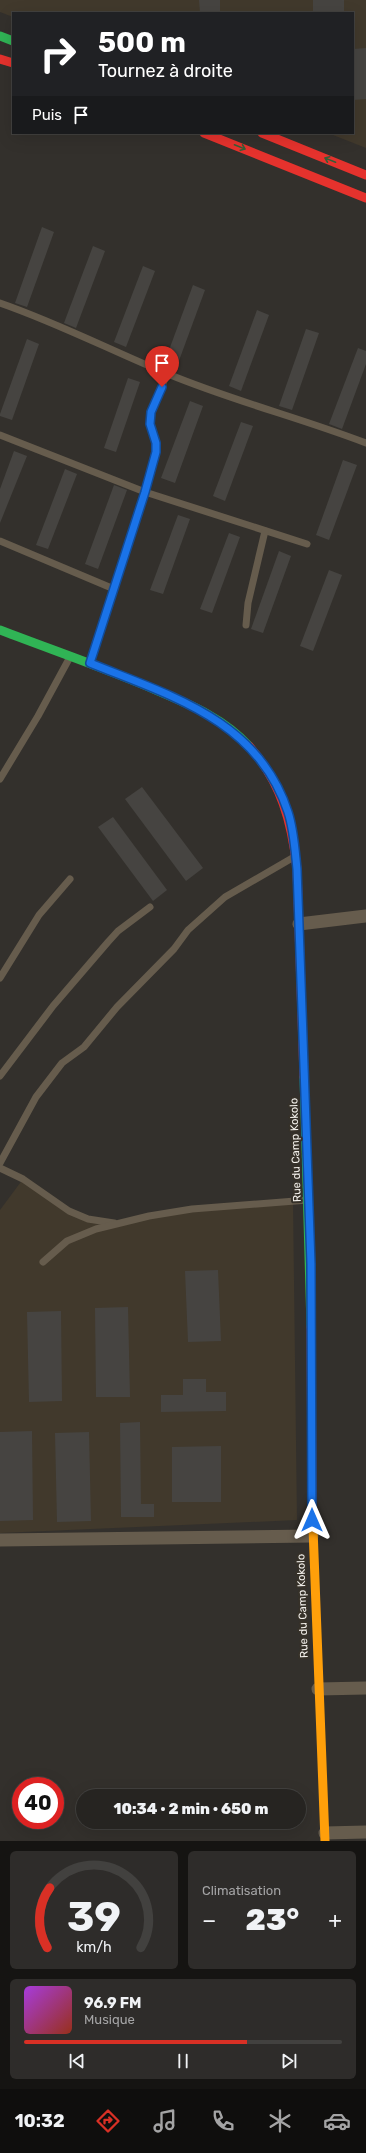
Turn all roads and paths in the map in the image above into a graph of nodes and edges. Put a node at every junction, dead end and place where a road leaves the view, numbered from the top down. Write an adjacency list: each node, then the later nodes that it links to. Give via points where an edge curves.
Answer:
1 (0, 36): 2 (street)
2 (12, 41)
3 (0, 59): 4 (street)
4 (12, 63)
5 (206, 134): 8 (street, one-way to 8)
6 (264, 134): 7 (street, one-way to 6)
7 (366, 175)
8 (366, 198)
9 (0, 303): 10 (lane, via 80,334)
10 (167, 374): 12 (lane); 13 (lane, via 151,412 150,424 156,452)
11 (0, 434): 13 (lane)
12 (366, 443)
13 (145, 492): 14 (lane); 17 (lane)
14 (265, 530): 16 (lane); 18 (lane, via 248,603)
15 (0, 541): 17 (lane)
16 (307, 544)
17 (114, 589): 21 (lane)
18 (246, 625)
19 (0, 630): 20 (street, Rue du Camp Kokolo)
20 (70, 657): 21 (street, Rue du Camp Kokolo); 22 (lane)
21 (90, 663): 23 (street, Rue du Camp Kokolo, via 206,713 237,735 264,765 279,790 288,812)
22 (0, 780)
23 (295, 856): 27 (street, Rue du Camp Kokolo); 30 (lane, via 224,897 188,930 174,949 117,1007 84,1047 62,1064 36,1097)
24 (70, 878): 28 (lane, via 39,914)
25 (150, 907): 29 (lane, via 118,931 108,942 53,1006)
26 (366, 916): 27 (street)
27 (299, 924): 32 (street, Rue du Camp Kokolo)
28 (0, 978)
29 (0, 1076)
30 (0, 1163)
31 (0, 1168): 33 (lane, via 30,1184 69,1211 88,1219)
32 (308, 1200): 33 (lane, via 192,1209); 35 (street, Rue du Camp Kokolo, via 311,1264)
33 (117, 1224): 34 (lane, via 96,1229 67,1241)
34 (43, 1262)
35 (312, 1536): 36 (street); 38 (street, Rue du Camp Kokolo)
36 (0, 1540)
37 (366, 1688): 38 (street)
38 (318, 1689): 40 (street, Rue du Camp Kokolo)
39 (366, 1832): 40 (street)
40 (325, 1837)

